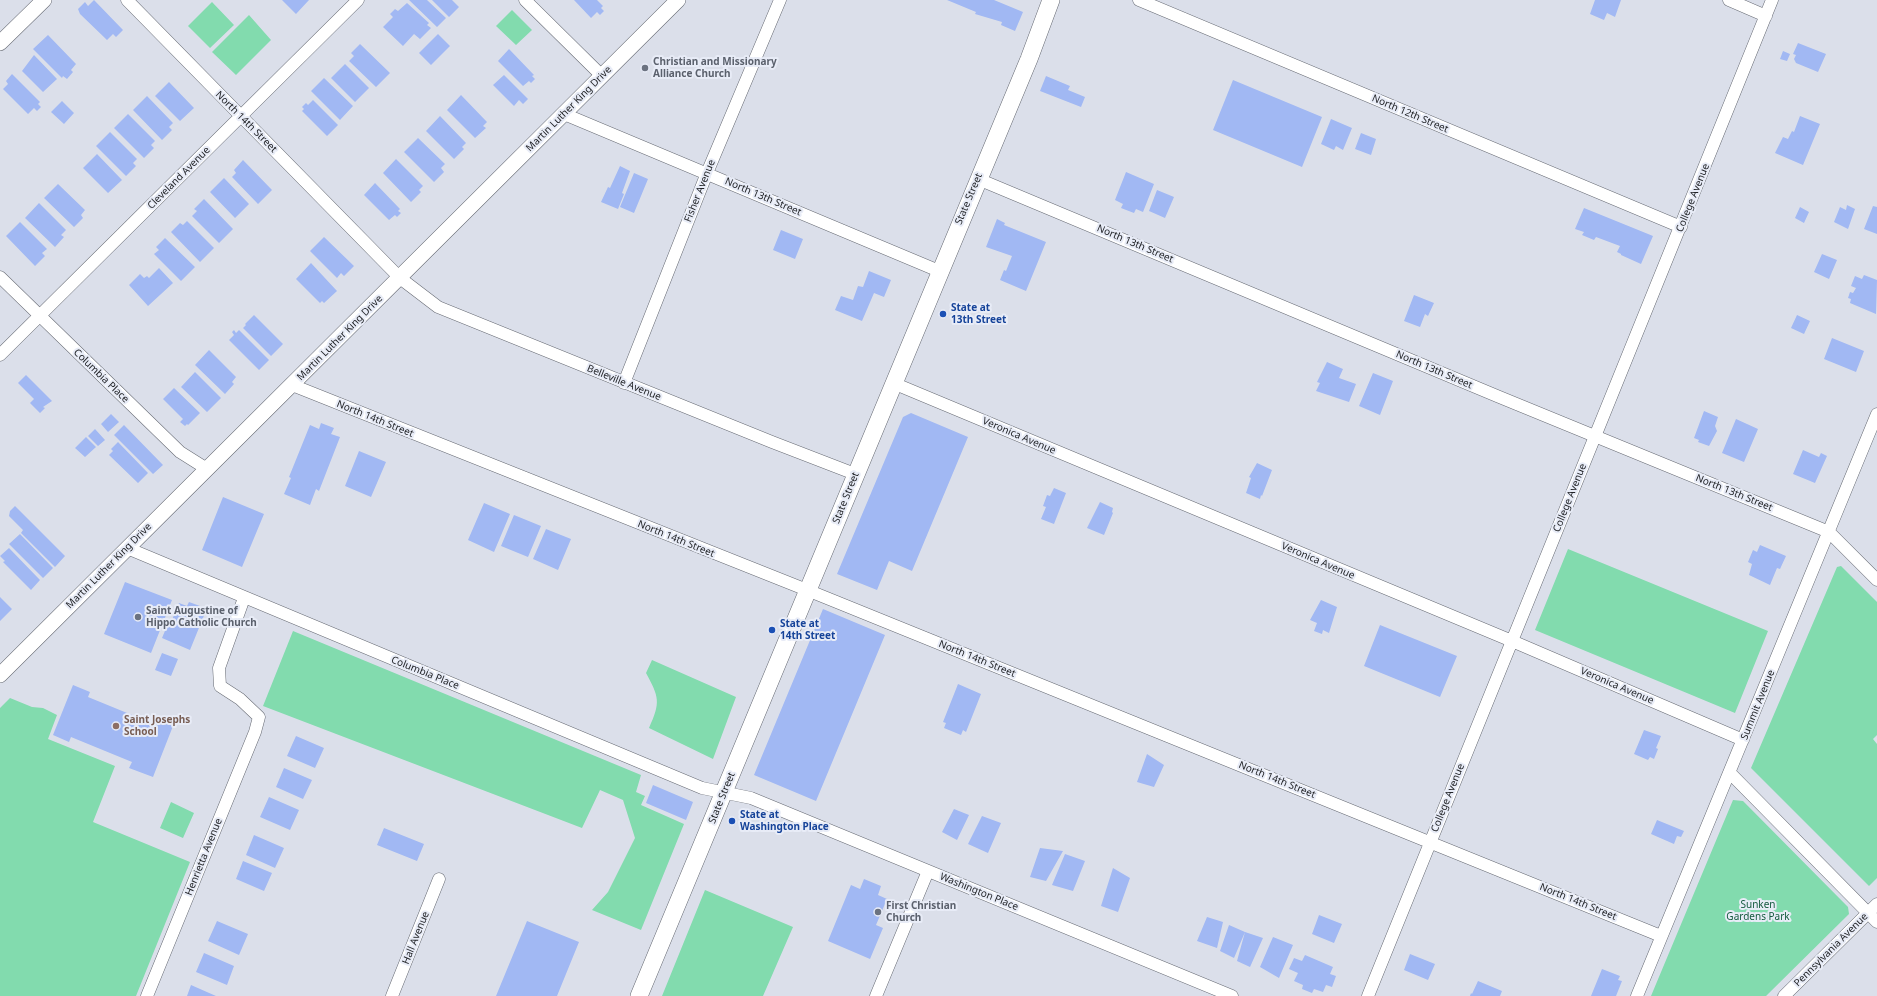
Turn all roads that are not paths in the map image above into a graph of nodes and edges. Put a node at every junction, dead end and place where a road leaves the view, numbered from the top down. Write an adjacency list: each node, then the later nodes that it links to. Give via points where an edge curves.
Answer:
1 (44, 0): 12 (street)
2 (127, 0): 15 (street, North 14th Street)
3 (358, 0): 15 (street, Cleveland Avenue)
4 (525, 0): 13 (street)
5 (678, 0): 13 (street, Martin Luther King Drive)
6 (780, 0): 16 (street, Fisher Avenue)
7 (1052, 0): 17 (main road, State Street)
8 (1139, 0): 18 (street, North 12th Street)
9 (1729, 0): 11 (street)
10 (1772, 0): 11 (street, College Avenue)
11 (1766, 16): 18 (street, College Avenue)
12 (0, 43)
13 (602, 76): 14 (street, Martin Luther King Drive)
14 (564, 114): 16 (street, North 13th Street); 21 (street, Martin Luther King Drive)
15 (241, 116): 21 (street, North 14th Street); 22 (street, Cleveland Avenue)
16 (707, 173): 19 (street, North 13th Street); 24 (street, Fisher Avenue)
17 (978, 179): 19 (main road, State Street); 28 (street, North 13th Street)
18 (1681, 227): 28 (street, College Avenue)
19 (939, 271): 25 (main road, State Street)
20 (0, 277): 22 (street, Columbia Place)
21 (400, 278): 24 (street, Belleville Avenue, via 438,307); 26 (street, Martin Luther King Drive)
22 (39, 317): 23 (street, Cleveland Avenue); 29 (street, Columbia Place, via 180,452)
23 (0, 356)
24 (624, 383): 30 (street, Belleville Avenue)
25 (893, 383): 30 (main road, State Street); 36 (street, Veronica Avenue)
26 (292, 385): 29 (street, Martin Luther King Drive); 34 (street, North 14th Street)
27 (1877, 414): 31 (street, Summit Avenue)
28 (1596, 437): 31 (street, North 13th Street); 36 (street, College Avenue)
29 (207, 469): 32 (street, Martin Luther King Drive)
30 (856, 474): 34 (main road, State Street)
31 (1829, 532): 33 (street, North 13th Street); 38 (street, Summit Avenue)
32 (127, 548): 35 (street, Columbia Place); 37 (street, Martin Luther King Drive)
33 (1877, 580)
34 (807, 590): 40 (main road, State Street); 41 (street, North 14th Street)
35 (244, 598): 40 (street, Columbia Place, via 702,788); 48 (street, Henrietta Avenue, via 219,668 220,686 240,699 259,717)
36 (1512, 641): 38 (street, Veronica Avenue); 41 (street, College Avenue)
37 (0, 674)
38 (1743, 740): 39 (street, Summit Avenue)
39 (1730, 773): 45 (street); 47 (street, Summit Avenue)
40 (724, 793): 42 (street, Washington Place, via 751,798); 50 (main road, State Street)
41 (1431, 842): 47 (street, North 14th Street); 53 (street, College Avenue)
42 (928, 871): 51 (street); 52 (street, Washington Place)
43 (440, 879): 49 (street, Hall Avenue)
44 (1877, 904): 45 (street, Pennsylvania Avenue)
45 (1868, 913): 46 (street); 55 (street, Pennsylvania Avenue)
46 (1877, 922)
47 (1661, 936): 54 (street, Summit Avenue)
48 (146, 996)
49 (392, 996)
50 (639, 996)
51 (876, 996)
52 (1232, 996)
53 (1368, 996)
54 (1637, 996)
55 (1784, 996)

